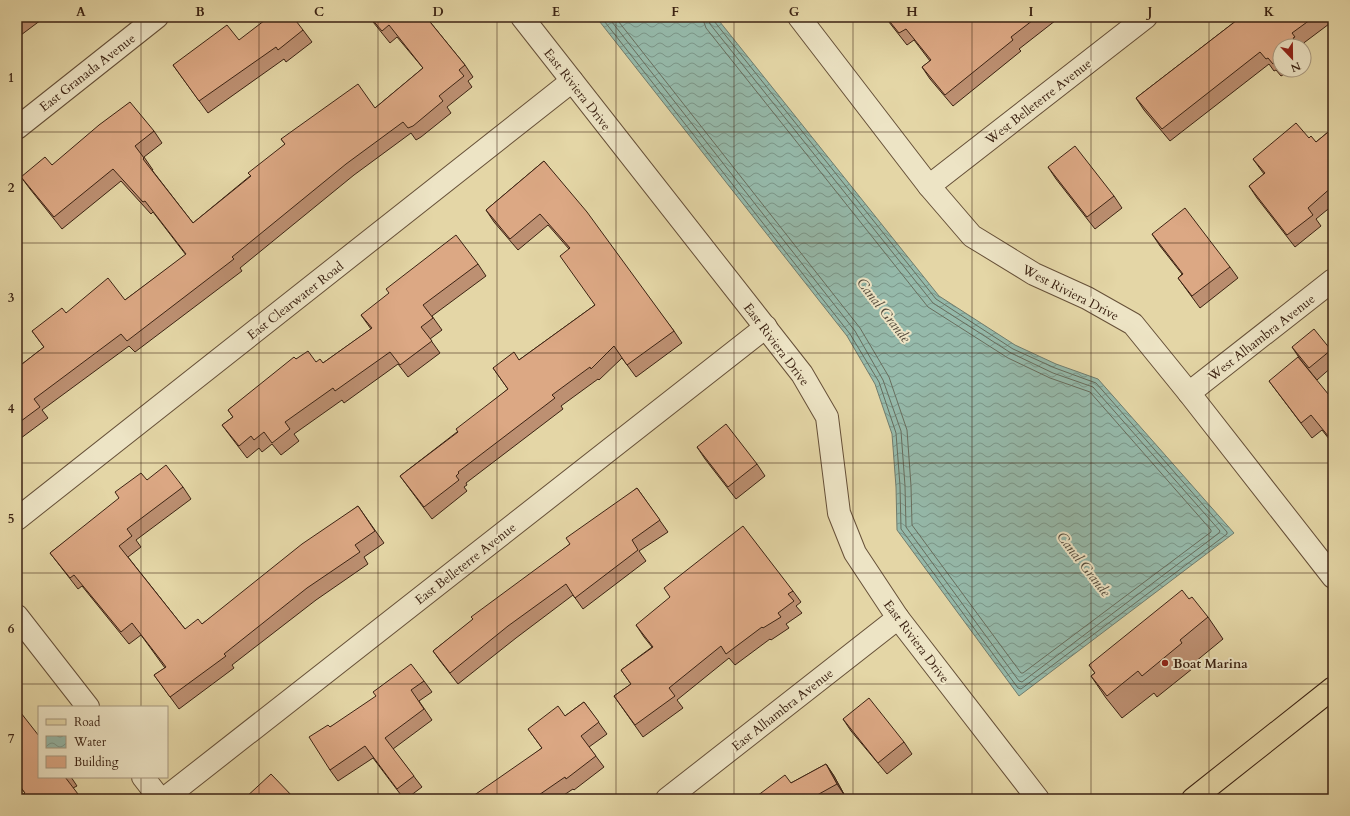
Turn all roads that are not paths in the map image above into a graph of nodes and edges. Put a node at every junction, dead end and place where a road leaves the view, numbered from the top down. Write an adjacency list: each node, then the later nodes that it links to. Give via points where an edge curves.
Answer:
1 (157, 17): 6 (street, East Granada Avenue)
2 (522, 17): 5 (street, East Riviera Drive)
3 (799, 17): 7 (street, West Riviera Drive)
4 (1146, 17): 7 (street, West Belleterre Avenue)
5 (572, 81): 9 (street, East Riviera Drive); 11 (street, East Clearwater Road)
6 (17, 128)
7 (929, 186): 10 (street, West Riviera Drive, via 972,236 1034,274 1087,298 1133,324)
8 (1333, 280): 10 (street, West Alhambra Avenue)
9 (766, 327): 14 (street, East Riviera Drive, via 802,374 827,417 839,513 855,553); 19 (street, East Belleterre Avenue)
10 (1189, 393): 12 (street, West Riviera Drive)
11 (17, 519)
12 (1333, 577)
13 (17, 616): 16 (street)
14 (898, 618): 20 (street, East Alhambra Avenue); 21 (street, East Riviera Drive)
15 (1333, 688): 22 (main road)
16 (87, 706)
17 (144, 778): 18 (street)
18 (160, 799)
19 (164, 799)
20 (667, 799)
21 (1038, 799)
22 (1193, 799)

